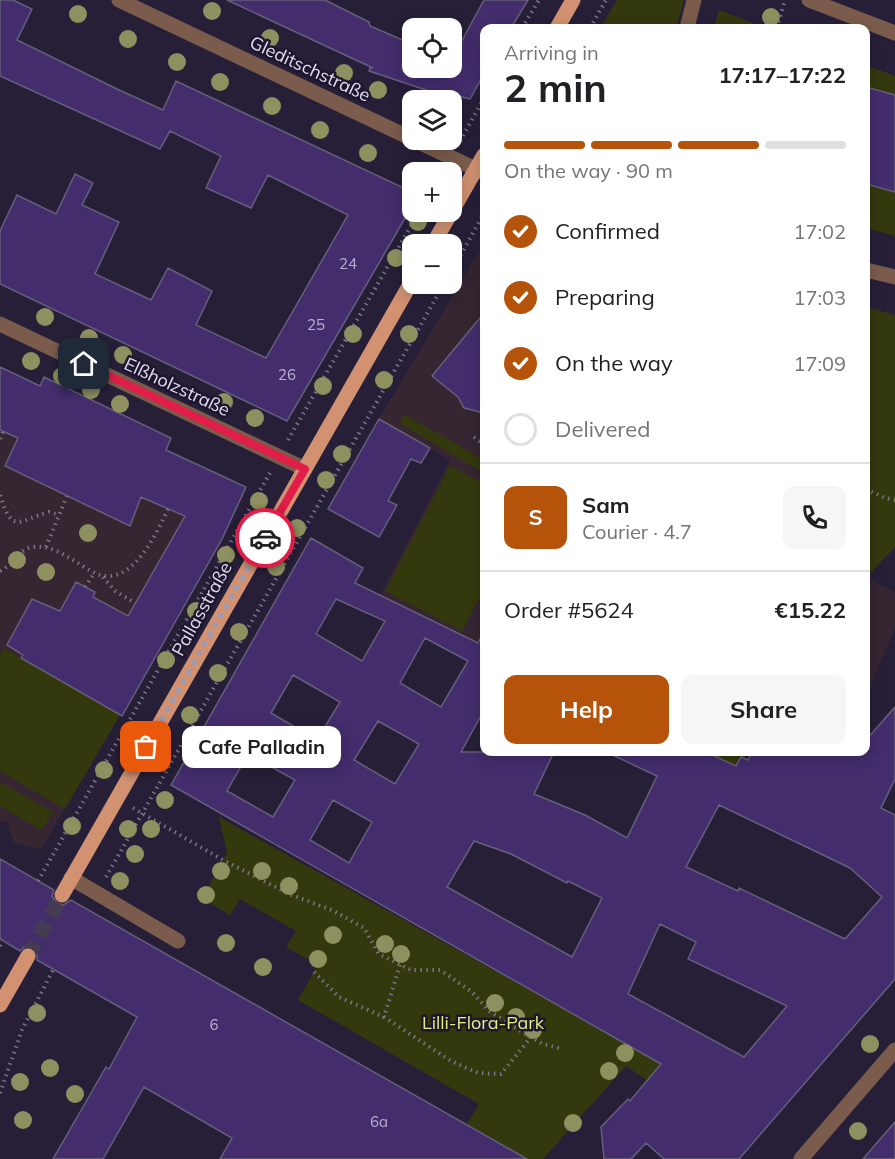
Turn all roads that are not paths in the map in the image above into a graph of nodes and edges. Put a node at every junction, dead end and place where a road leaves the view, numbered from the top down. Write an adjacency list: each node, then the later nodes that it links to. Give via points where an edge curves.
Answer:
1 (118, 0): 8 (street, Gleditschstraße)
2 (573, 0): 5 (main road)
3 (694, 0): 6 (street)
4 (809, 0): 7 (street)
5 (559, 24)
6 (688, 24)
7 (895, 33)
8 (480, 172): 9 (main road)
9 (440, 234)
10 (870, 271): 11 (street)
11 (895, 277)
12 (405, 294): 14 (main road, Pallasstraße)
13 (0, 324): 14 (street, Elßholzstraße)
14 (305, 469): 15 (main road, Pallasstraße)
15 (71, 878): 16 (main road, Pallasstraße); 17 (street)
16 (62, 895)
17 (178, 940)
18 (28, 956): 19 (main road)
19 (0, 1005)
20 (895, 1050): 21 (street)
21 (801, 1159)

